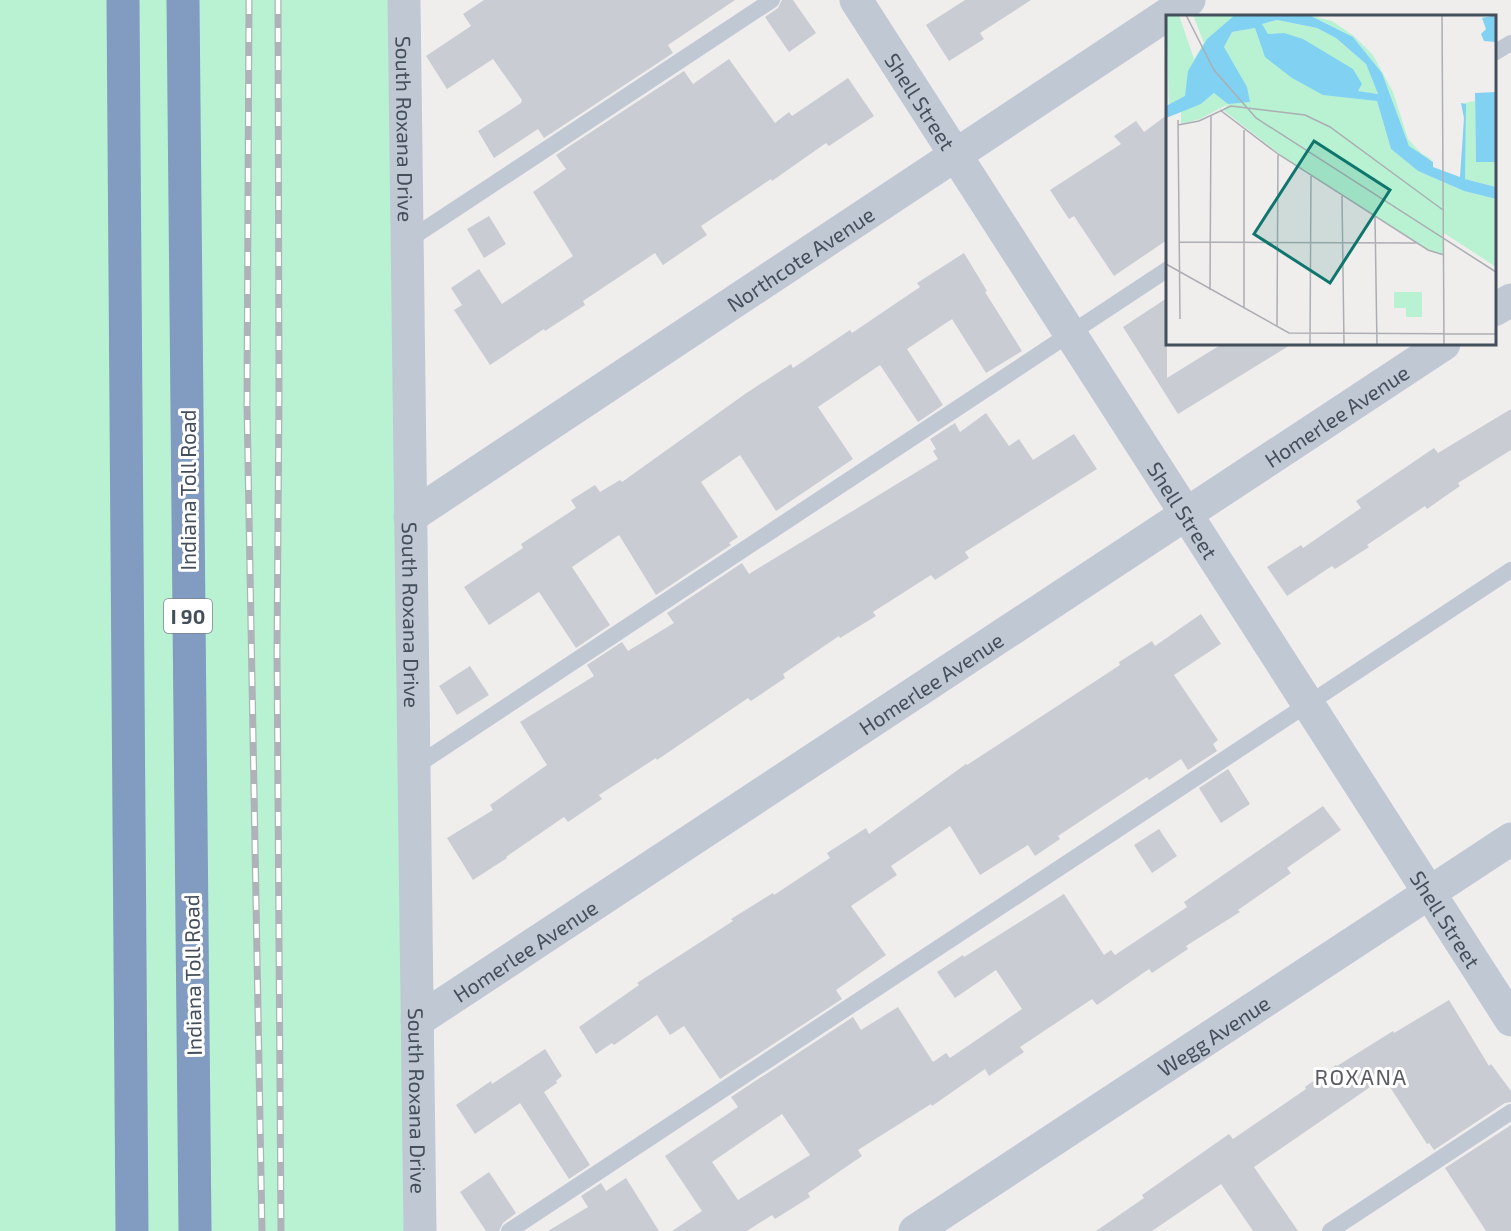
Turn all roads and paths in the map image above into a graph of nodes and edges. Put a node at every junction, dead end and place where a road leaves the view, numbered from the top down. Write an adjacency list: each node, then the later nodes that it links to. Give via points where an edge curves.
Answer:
1 (123, 0): 28 (highway)
2 (183, 0): 29 (highway, Indiana Toll Road / I 90)
3 (404, 0): 12 (street, South Roxana Drive)
4 (772, 0): 12 (lane)
5 (856, 0): 11 (street, Shell Street)
6 (1189, 0): 8 (street, Northcote Avenue)
7 (1166, 15): 11 (street, Northcote Avenue)
8 (1166, 15)
9 (1511, 43): 10 (lane)
10 (1496, 53)
11 (955, 154): 16 (street, Shell Street); 19 (street, Northcote Avenue)
12 (407, 241): 19 (street, South Roxana Drive)
13 (1166, 270): 16 (lane)
14 (1511, 300): 15 (street)
15 (1496, 309)
16 (1070, 333): 18 (street, Shell Street); 22 (lane)
17 (1442, 345): 18 (street, Homerlee Avenue)
18 (1185, 514): 21 (street, Shell Street); 26 (street, Homerlee Avenue)
19 (410, 517): 22 (street, South Roxana Drive)
20 (1511, 570): 21 (lane)
21 (1308, 705): 24 (street, Shell Street); 31 (lane)
22 (413, 768): 26 (street, South Roxana Drive)
23 (1511, 839): 24 (street, Wegg Avenue)
24 (1429, 893): 25 (street, Shell Street); 32 (street, Wegg Avenue)
25 (1511, 1020)
26 (417, 1021): 30 (street, South Roxana Drive)
27 (1511, 1112): 33 (lane)
28 (132, 1231)
29 (195, 1231)
30 (420, 1231)
31 (509, 1231)
32 (915, 1231)
33 (1330, 1231)

